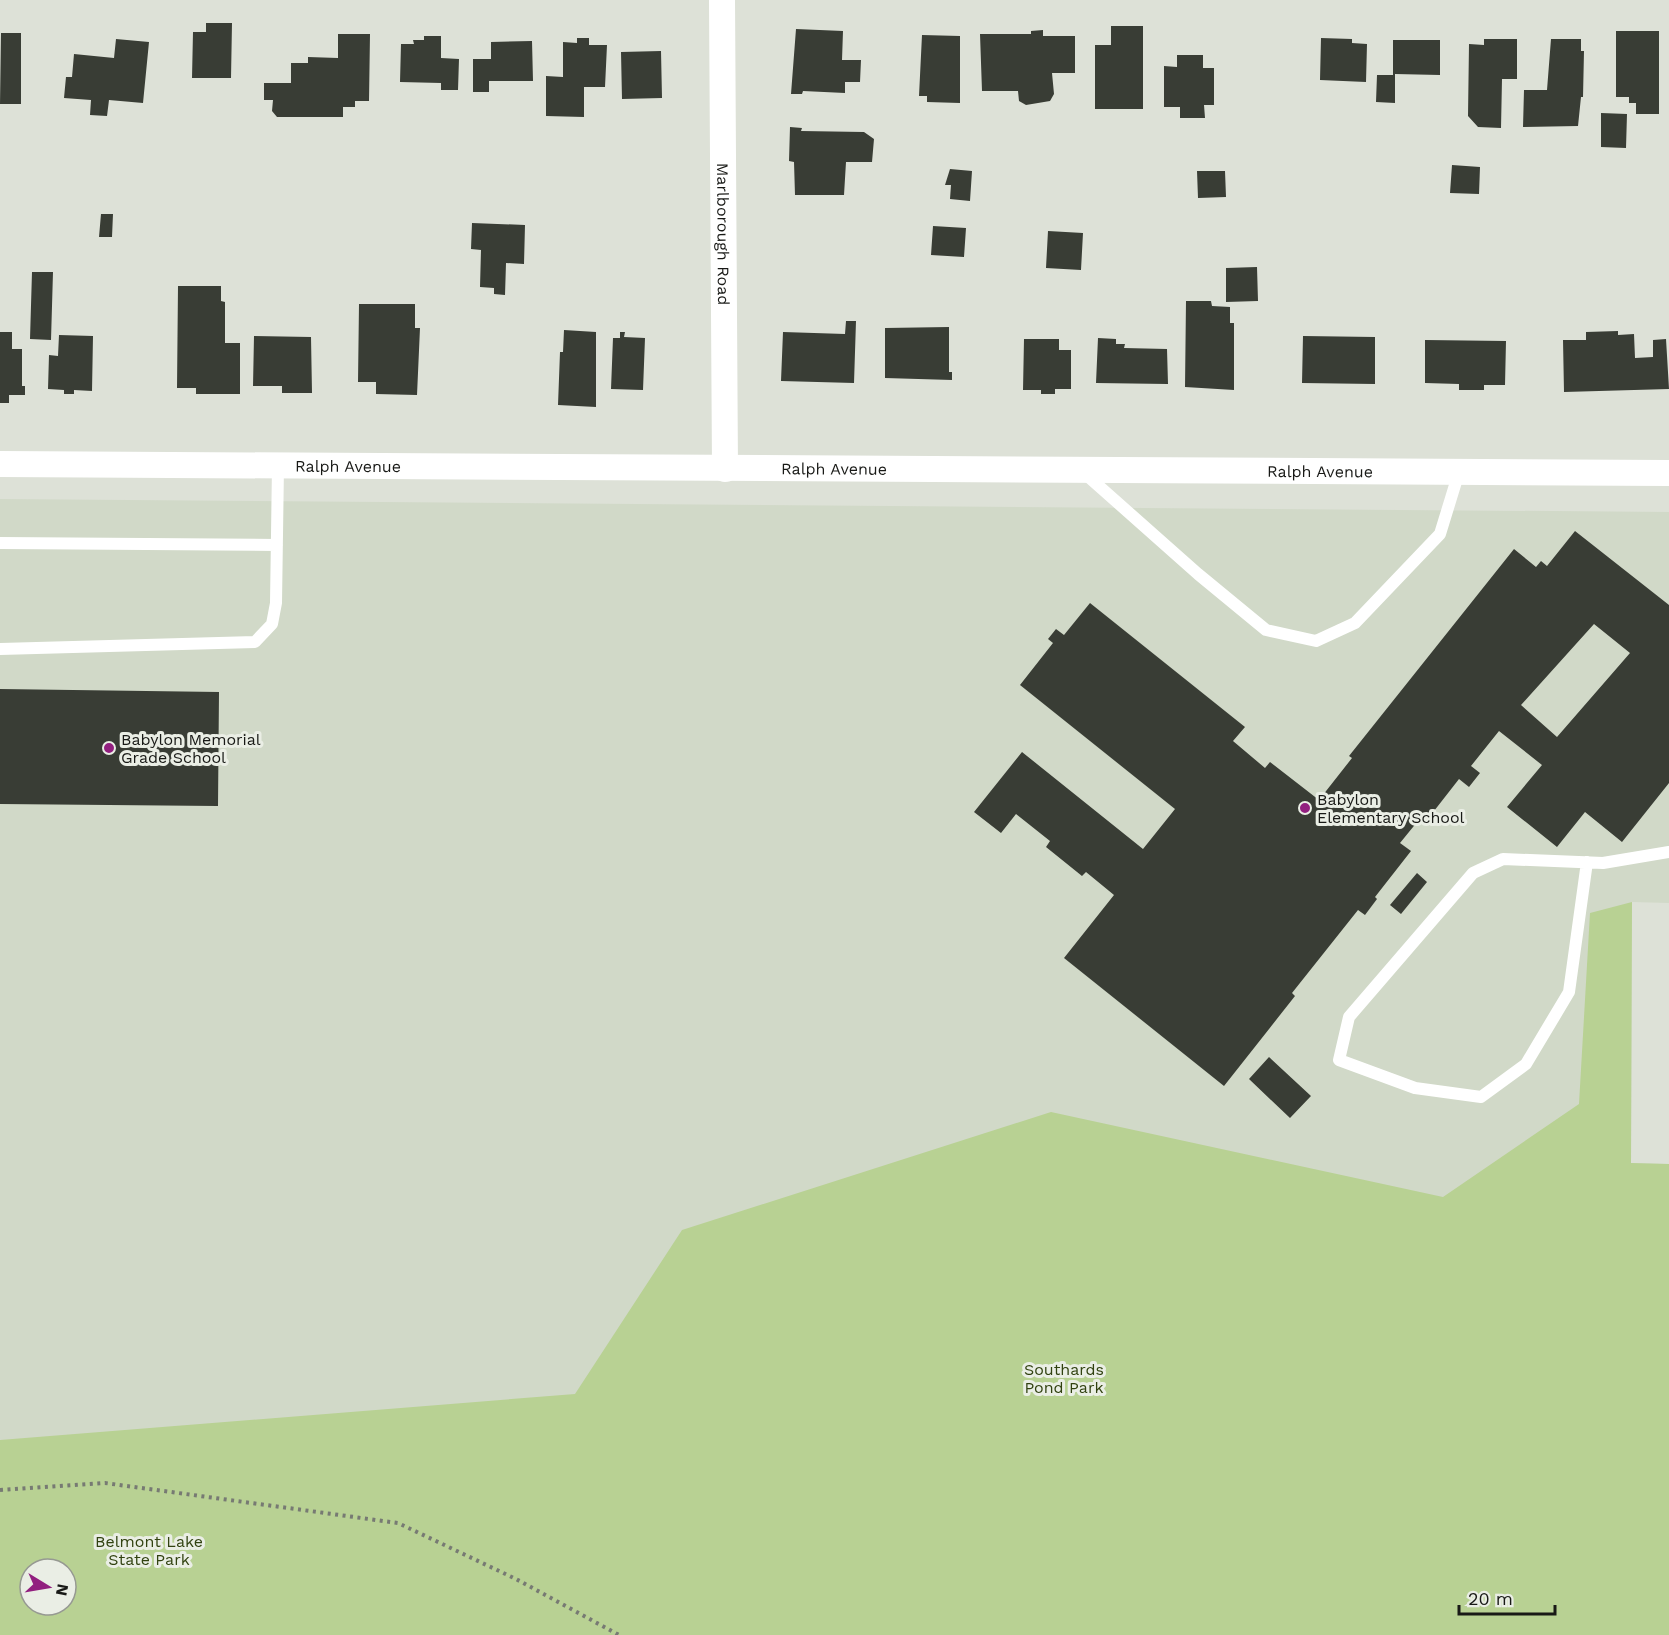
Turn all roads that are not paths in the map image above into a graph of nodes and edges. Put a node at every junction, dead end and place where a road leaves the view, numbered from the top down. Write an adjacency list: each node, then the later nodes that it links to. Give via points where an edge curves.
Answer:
1 (722, 0): 4 (street, Marlborough Road)
2 (0, 464): 3 (street, Ralph Avenue)
3 (278, 466): 4 (street, Ralph Avenue); 9 (lane)
4 (725, 469): 5 (street, Ralph Avenue)
5 (1082, 471): 6 (street, Ralph Avenue); 6 (lane, via 1266,630 1316,641 1356,623 1440,534)
6 (1459, 472): 7 (street, Ralph Avenue)
7 (1669, 473)
8 (0, 543): 9 (lane)
9 (277, 545): 10 (lane, via 272,624 255,642)
10 (0, 649)
11 (1669, 852): 12 (lane, via 1604,863)
12 (1587, 862): 12 (lane, via 1503,859 1473,873 1348,1017 1339,1060 1415,1089 1481,1097 1526,1064 1569,992)

